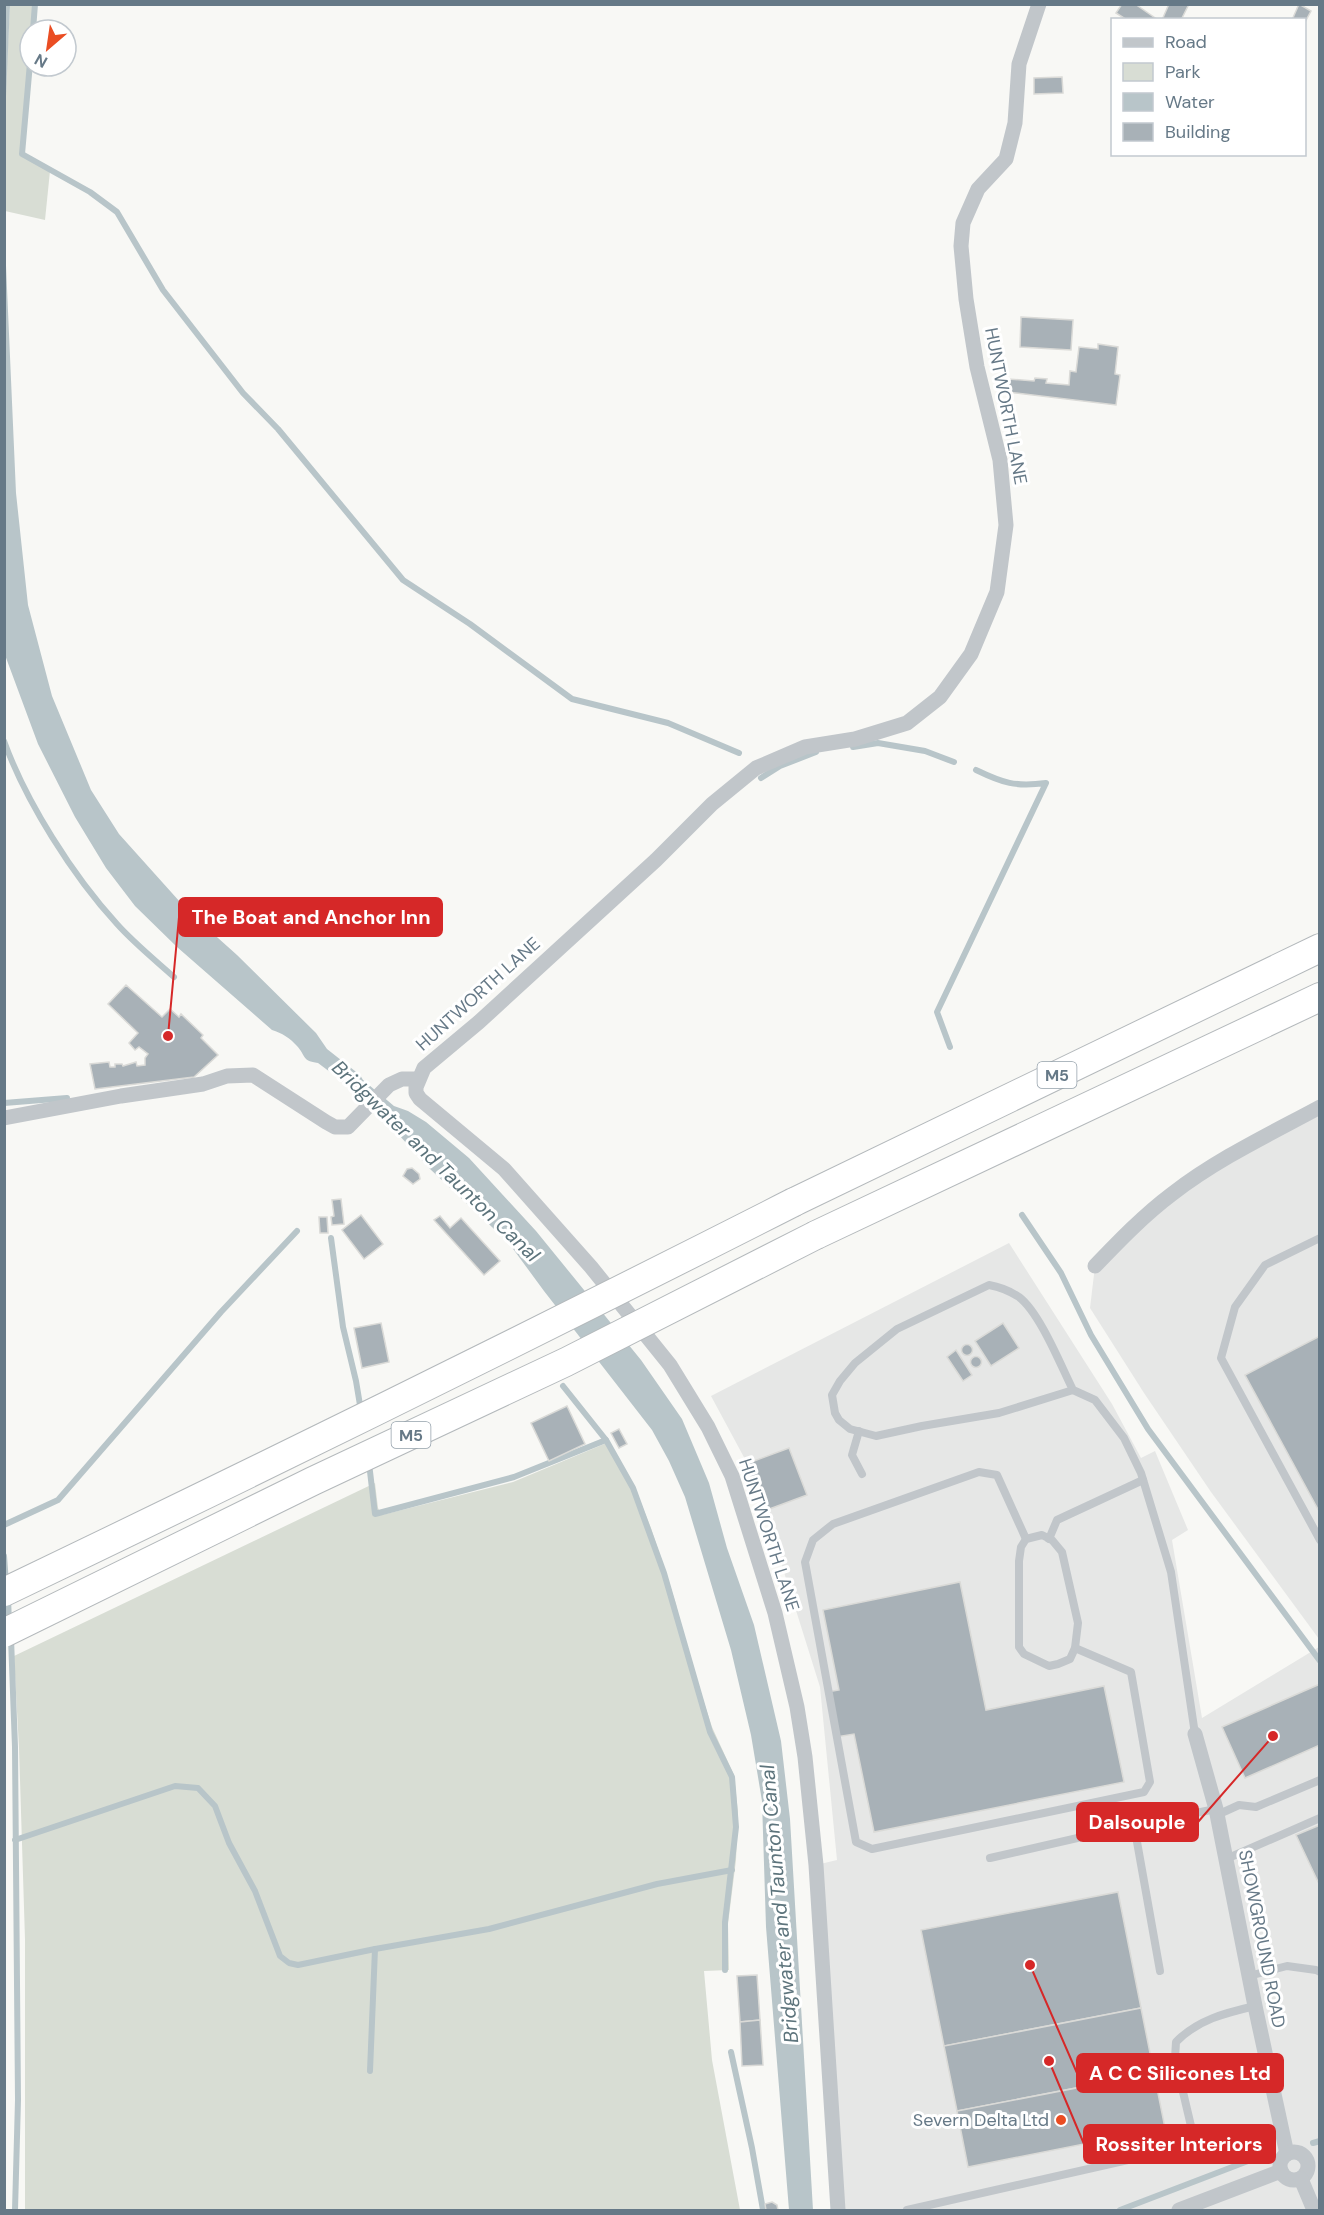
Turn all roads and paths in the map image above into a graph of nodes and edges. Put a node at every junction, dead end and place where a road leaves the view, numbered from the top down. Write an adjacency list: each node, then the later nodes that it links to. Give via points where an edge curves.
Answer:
1 (1039, 4): 4 (street, HUNTWORTH LANE, via 1019,64 1015,123 1006,159 978,189 963,223 961,246 970,322 1000,459 1006,525 997,592 971,654 940,697 908,723 855,739 805,747 756,768 424,1068)
2 (1320, 948): 16 (highway, M5, bridge, via 794,1202 347,1427)
3 (1320, 997): 17 (highway, M5, bridge, via 816,1235 566,1362)
4 (418, 1078): 6 (street, via 389,1085 348,1127 335,1127 254,1075 227,1076 203,1084); 35 (street, HUNTWORTH LANE, via 416,1093 420,1099 504,1168 670,1365 732,1476 775,1613 805,1757 816,1865)
5 (1320, 1107): 8 (street, via 1172,1193)
6 (4, 1118)
7 (1320, 1238): 15 (lane, via 1265,1265 1235,1306 1221,1358)
8 (1095, 1266)
9 (1073, 1390): 10 (lane, via 999,1413 876,1436); 10 (lane, via 1035,1315 1020,1298 989,1285 897,1329 855,1363 832,1395 839,1420); 12 (lane, via 1095,1400 1124,1438)
10 (859, 1431): 11 (lane, via 852,1455)
11 (862, 1474)
12 (1143, 1480): 14 (lane, via 1057,1520); 19 (lane, via 1171,1572)
13 (1026, 1539): 14 (lane, via 1042,1535); 18 (lane, via 1019,1561 1019,1647 1024,1654 1049,1666 1070,1659); 18 (lane, via 997,1475 979,1472 833,1524 813,1540 805,1562 856,1842 872,1849 1144,1792 1150,1782 1131,1672)
14 (1049, 1539): 18 (lane, via 1062,1552 1078,1623)
15 (1320, 1540)
16 (4, 1592)
17 (4, 1633)
18 (1076, 1648)
19 (1195, 1734): 21 (street, SHOWGROUND ROAD)
20 (1320, 1780): 21 (lane, via 1256,1807 1239,1805)
21 (1217, 1812): 23 (lane); 25 (street, SHOWGROUND ROAD)
22 (1320, 1818): 25 (lane)
23 (1134, 1825): 24 (lane); 26 (lane)
24 (990, 1858)
25 (1226, 1859): 28 (street, SHOWGROUND ROAD)
26 (1160, 1971)
27 (1320, 1972): 28 (lane, via 1287,1966)
28 (1249, 1976): 29 (street, SHOWGROUND ROAD)
29 (1255, 2007): 30 (street, SHOWGROUND ROAD); 34 (lane, via 1211,2018 1186,2031 1176,2042 1175,2058 1191,2126 1188,2137 1172,2150)
30 (1287, 2154): 31 (street, via 1300,2153); 32 (street, via 1281,2161)
31 (1314, 2161): 33 (street)
32 (1281, 2171): 33 (street, via 1287,2178); 36 (street)
33 (1301, 2179): 37 (street)
34 (907, 2210)
35 (838, 2211)
36 (1179, 2211)
37 (1314, 2211)

